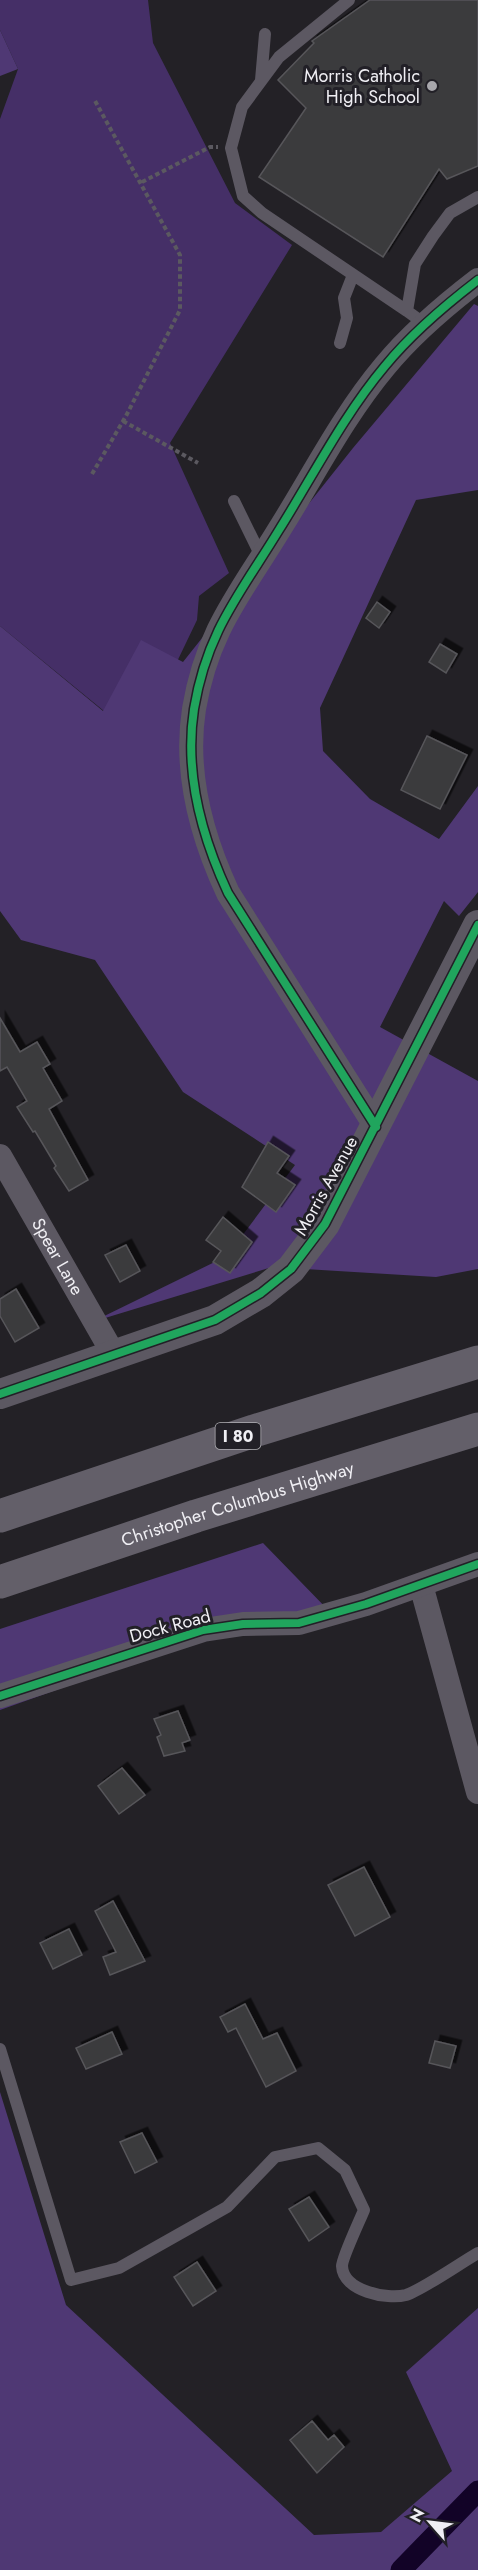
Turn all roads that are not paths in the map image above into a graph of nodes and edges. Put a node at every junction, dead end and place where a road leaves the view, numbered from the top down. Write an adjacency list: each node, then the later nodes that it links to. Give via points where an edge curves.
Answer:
1 (349, 0): 3 (lane, via 279,57)
2 (265, 34): 3 (lane)
3 (261, 80): 5 (lane, via 242,107 231,148 243,196)
4 (478, 197): 7 (lane, via 450,213 415,264)
5 (354, 275): 7 (lane); 8 (lane, via 344,298 347,318)
6 (478, 280): 7 (street)
7 (416, 317): 10 (street, via 356,405)
8 (340, 343)
9 (234, 501): 10 (lane)
10 (262, 558): 12 (street, via 230,604 201,674 191,748 200,823 228,893)
11 (478, 925): 12 (street, Morris Avenue)
12 (376, 1127): 14 (street, Morris Avenue, via 325,1224 291,1269 261,1293 215,1320)
13 (0, 1156): 14 (street, Spear Lane)
14 (114, 1355): 16 (street, Morris Avenue)
15 (478, 1362): 18 (highway, I 80, via 254,1431)
16 (0, 1394)
17 (478, 1429): 20 (highway, Christopher Columbus Highway, via 195,1516)
18 (0, 1516)
19 (478, 1564): 21 (street, Dock Road)
20 (0, 1582)
21 (421, 1584): 22 (street, Dock Road, via 366,1605 298,1623 243,1624 203,1630); 23 (street)
22 (0, 1696)
23 (478, 1792)
24 (0, 2049): 25 (lane, via 71,2280 119,2268 227,2207 275,2157 318,2148 345,2170 364,2210 342,2264 345,2277 355,2287 375,2294 406,2295)
25 (478, 2253)

